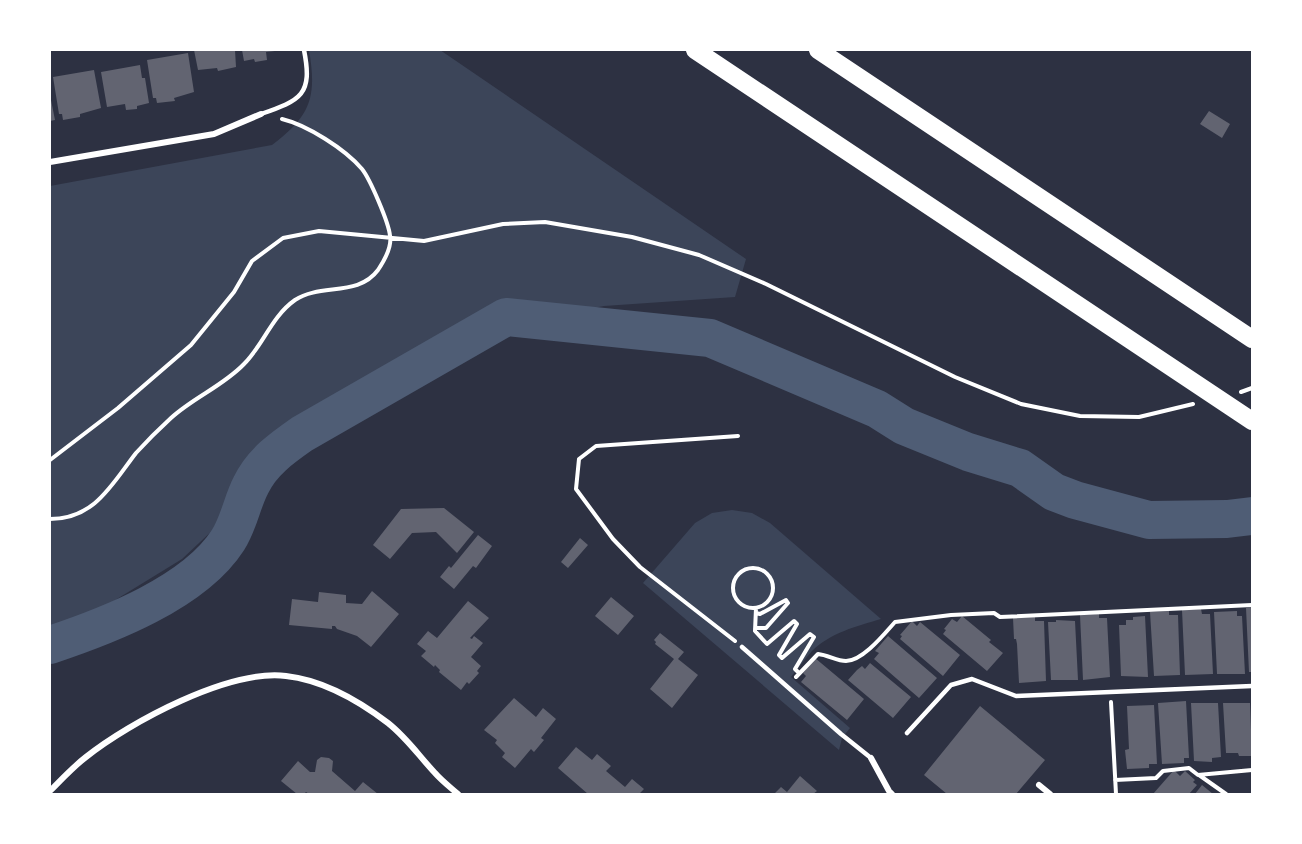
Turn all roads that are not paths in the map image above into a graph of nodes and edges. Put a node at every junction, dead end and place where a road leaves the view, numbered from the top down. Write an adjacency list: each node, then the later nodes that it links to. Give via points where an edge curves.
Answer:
1 (304, 50): 4 (lane, via 308,68 304,90 290,104)
2 (695, 50): 7 (highway)
3 (818, 50): 6 (highway)
4 (261, 114): 5 (street, via 214,134)
5 (50, 162)
6 (1246, 335)
7 (1252, 421)
8 (742, 647): 11 (lane)
9 (1252, 686): 10 (lane, via 1016,696 979,681 964,680 951,685)
10 (907, 733)
11 (871, 758): 15 (street)
12 (1039, 785): 16 (street)
13 (50, 791): 14 (street, via 86,757 165,708 219,686 284,675 321,684 387,723 412,744)
14 (458, 795)
15 (892, 795)
16 (1050, 795)

